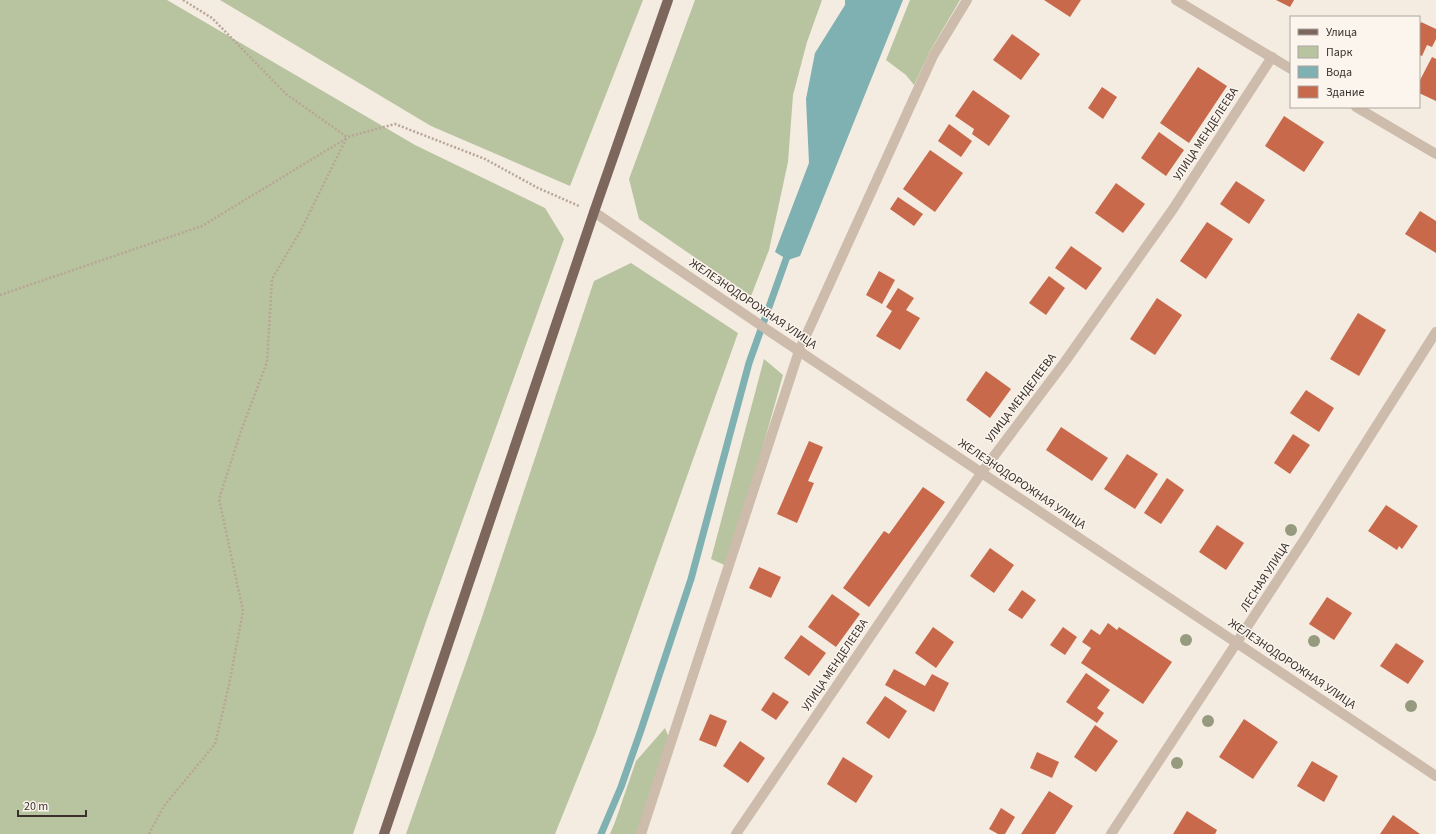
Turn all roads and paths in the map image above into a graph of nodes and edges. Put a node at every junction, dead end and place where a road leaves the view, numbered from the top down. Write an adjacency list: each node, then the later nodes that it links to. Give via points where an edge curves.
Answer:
1 (182, 0): 8 (path, via 212,18 286,94)
2 (668, 0): 10 (main road)
3 (966, 0): 13 (street, via 933,56)
4 (1179, 1): 5 (street)
5 (1272, 57): 6 (street); 14 (street, УЛИЦА МЕНДЕЛЕЕВА, via 1173,209 1064,363)
6 (1290, 68)
7 (1358, 108): 9 (street)
8 (347, 138): 10 (path, via 395,124 485,159 538,188); 11 (path, via 202,226); 17 (path, via 301,230 272,279 267,362 241,431 220,499 243,611 215,744 164,806)
9 (1436, 154)
10 (594, 212): 13 (street, ЖЕЛЕЗНОДОРОЖНАЯ УЛИЦА); 18 (main road)
11 (0, 294)
12 (1436, 332): 15 (street, ЛЕСНАЯ УЛИЦА)
13 (799, 351): 14 (street, ЖЕЛЕЗНОДОРОЖНАЯ УЛИЦА); 19 (street)
14 (982, 472): 15 (street, ЖЕЛЕЗНОДОРОЖНАЯ УЛИЦА); 20 (street, УЛИЦА МЕНДЕЛЕЕВА)
15 (1237, 643): 16 (street, ЖЕЛЕЗНОДОРОЖНАЯ УЛИЦА); 21 (street, ЛЕСНАЯ УЛИЦА)
16 (1436, 776)
17 (149, 834)
18 (384, 834)
19 (641, 834)
20 (736, 834)
21 (1111, 834)

